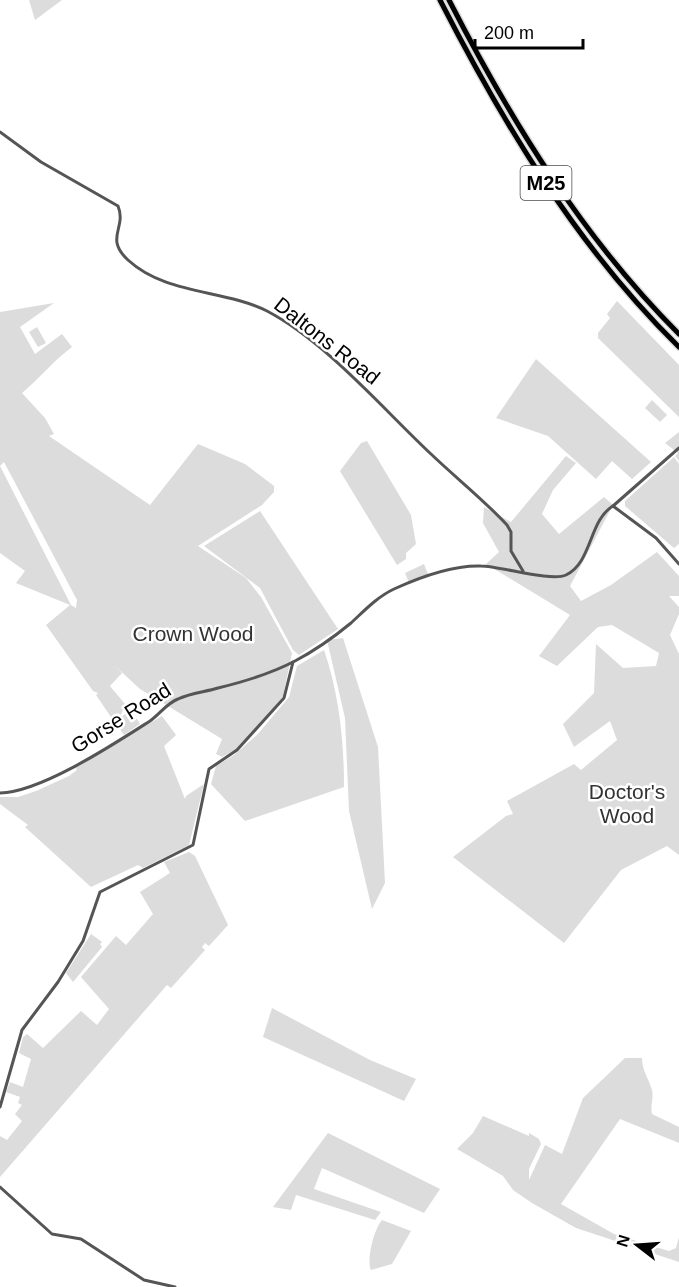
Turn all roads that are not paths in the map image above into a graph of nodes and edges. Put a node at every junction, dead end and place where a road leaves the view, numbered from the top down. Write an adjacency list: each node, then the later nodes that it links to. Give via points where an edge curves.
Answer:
1 (440, 0): 5 (highway, M25, via 505,117 566,213 614,277)
2 (449, 0): 4 (highway, M25, via 506,103 571,205 630,282)
3 (0, 132): 9 (street, Daltons Road, via 33,157 118,206 121,215 116,242 122,255 136,267 155,278 268,312 325,354 389,410 507,525 511,551)
4 (679, 334)
5 (679, 346)
6 (679, 448): 7 (street)
7 (613, 506): 8 (street, via 656,538); 9 (street, Gorse Road, via 595,529 577,566 565,576)
8 (679, 564)
9 (523, 571): 10 (street, Gorse Road, via 472,566 394,589)
10 (293, 662): 11 (street, Gorse Road, via 180,698 137,729 55,776); 12 (street, via 284,698 237,750 209,769 193,845 100,892 82,941 58,982 22,1030)
11 (0, 793)
12 (0, 1107)
13 (0, 1187): 14 (street, via 52,1234 81,1239 144,1280)
14 (175, 1287)

